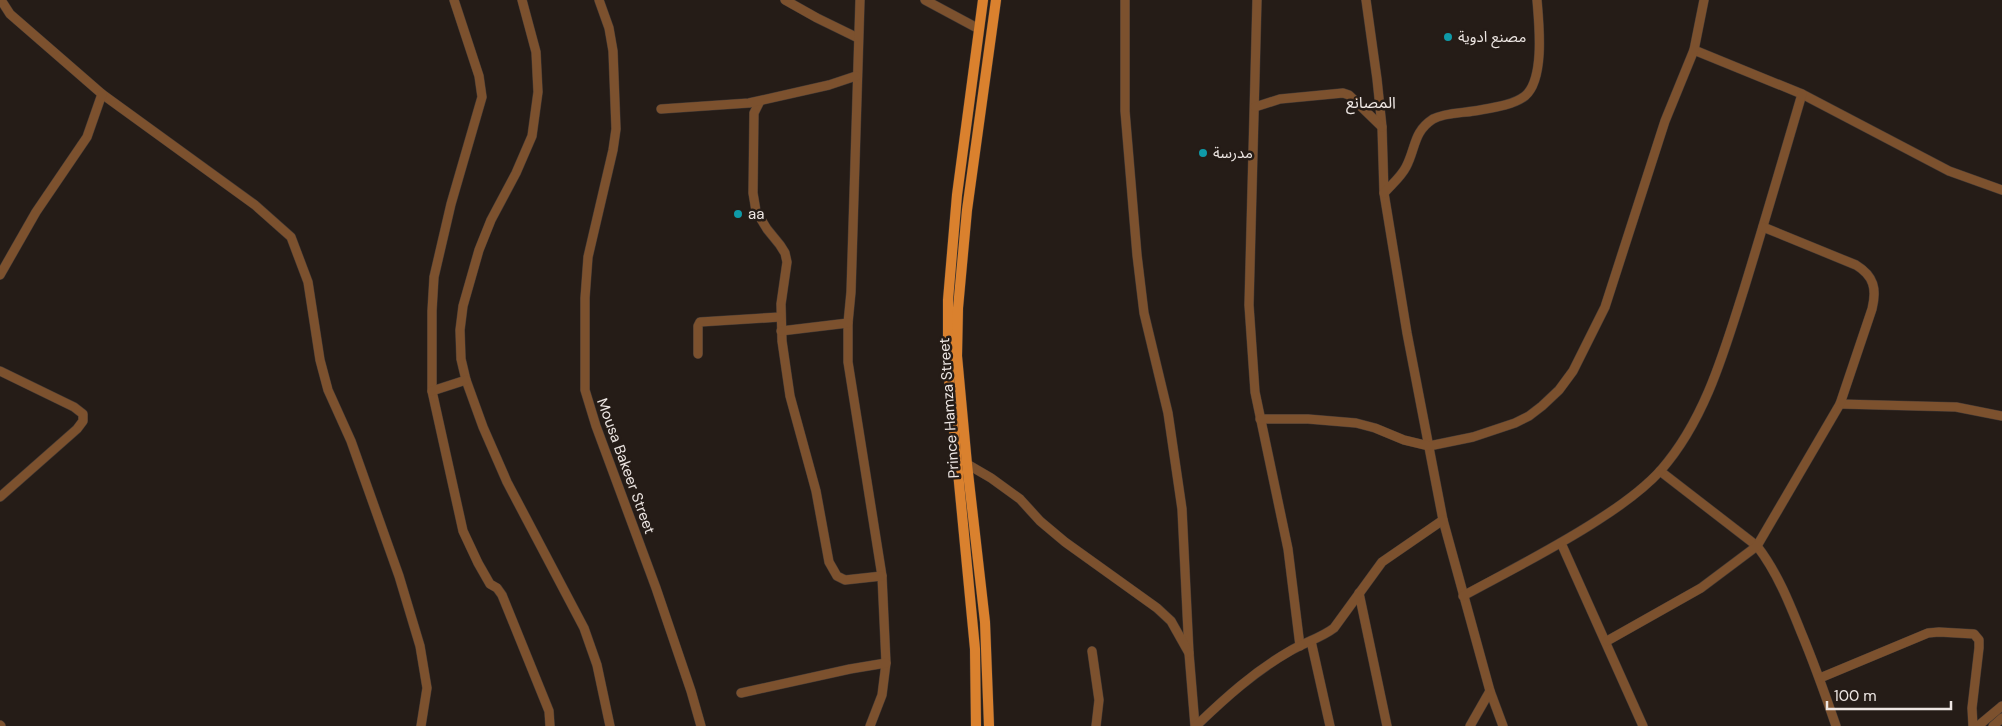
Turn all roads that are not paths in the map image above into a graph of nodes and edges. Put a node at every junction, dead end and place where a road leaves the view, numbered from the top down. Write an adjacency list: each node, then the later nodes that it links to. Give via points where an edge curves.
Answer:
1 (1, 0): 19 (street, via 10,14)
2 (454, 0): 35 (street, via 479,76 482,96 434,277)
3 (522, 0): 34 (street, via 536,52 538,92 532,136 491,220 471,274 460,330)
4 (599, 0): 65 (street, Mousa Bakeer Street, via 613,51 616,129 588,256 585,390)
5 (785, 0): 16 (street)
6 (860, 0): 16 (street)
7 (925, 0): 15 (street)
8 (984, 0): 15 (main road, Prince Hamza Street)
9 (996, 0): 40 (main road, Prince Hamza Street, via 967,210 958,308 957,356)
10 (1125, 0): 55 (street, via 1125,111 1138,263 1144,312 1176,462 1185,542)
11 (1257, 0): 22 (street)
12 (1366, 0): 24 (street)
13 (1537, 0): 26 (street, via 1537,72 1532,88 1524,97 1510,103 1435,118 1422,128 1405,169)
14 (1704, 0): 17 (street)
15 (980, 29): 46 (main road, Prince Hamza Street, via 957,195 948,300 948,368)
16 (858, 38): 18 (street)
17 (1694, 50): 20 (street); 39 (street, via 1665,121 1605,307 1573,371 1559,390 1515,423)
18 (856, 76): 21 (street); 30 (street)
19 (102, 94): 28 (street, via 87,136 36,212); 62 (street, via 255,205 291,237 308,282 328,390 355,450 420,646 427,688)
20 (1802, 94): 25 (street, via 1949,171); 27 (street)
21 (760, 101): 23 (street); 29 (street, via 754,113 753,192 756,211 785,253 787,262)
22 (1255, 107): 24 (street, via 1280,99 1343,93); 38 (street, via 1250,305 1255,392)
23 (661, 109)
24 (1382, 127): 26 (street)
25 (2002, 190)
26 (1384, 194): 39 (street)
27 (1763, 227): 36 (street, via 1856,266 1871,278 1872,309); 41 (street, via 1706,397 1693,424)
28 (0, 275)
29 (780, 317): 31 (street); 32 (street, via 700,322)
30 (848, 324): 31 (street); 48 (street, via 848,362)
31 (781, 331): 48 (street, via 790,396 816,492 830,566 837,576 845,580)
32 (698, 354)
33 (0, 371): 42 (street, via 79,410 83,418 78,429)
34 (466, 380): 35 (street); 64 (street, via 506,482 584,628 599,672)
35 (432, 391): 63 (street, via 463,531 490,584 502,595 549,711)
36 (1840, 404): 37 (street, via 1956,407); 47 (street)
37 (2002, 416)
38 (1260, 419): 39 (street, via 1356,423); 53 (street, via 1288,549)
39 (1429, 446): 43 (street)
40 (967, 464): 45 (main road, Prince Hamza Street); 55 (street, via 1020,499 1065,542 1157,608 1170,621)
41 (1660, 471): 44 (street, via 1624,502); 47 (street)
42 (0, 497)
43 (1443, 520): 49 (street, via 1382,562); 50 (street)
44 (1561, 543): 50 (street); 52 (street)
45 (976, 544): 46 (main road); 68 (main road, Prince Hamza Street, via 985,622)
46 (964, 546): 67 (main road, Prince Hamza Street, via 975,649)
47 (1757, 546): 52 (street, via 1701,588); 57 (street, via 1782,588)
48 (882, 576): 56 (street)
49 (1359, 593): 51 (street, via 1334,628); 72 (street)
50 (1463, 596): 58 (street)
51 (1310, 641): 53 (street); 71 (street)
52 (1607, 641): 75 (street)
53 (1300, 646): 70 (street, via 1240,685)
54 (1092, 651): 69 (street, via 1099,700)
55 (1189, 653): 70 (street)
56 (886, 663): 59 (street); 66 (street, via 882,695)
57 (1820, 678): 76 (street); 77 (street, via 1928,633 1974,634 1979,640 1979,648)
58 (1490, 691): 73 (street); 74 (street)
59 (741, 693)
60 (2002, 706): 78 (street)
61 (2002, 718): 79 (street)
62 (422, 726)
63 (550, 726)
64 (610, 726)
65 (701, 726)
66 (870, 726)
67 (976, 726)
68 (989, 726)
69 (1096, 726)
70 (1196, 726)
71 (1330, 726)
72 (1387, 726)
73 (1470, 726)
74 (1503, 726)
75 (1643, 726)
76 (1836, 726)
77 (1973, 726)
78 (1978, 726)
79 (1993, 726)

